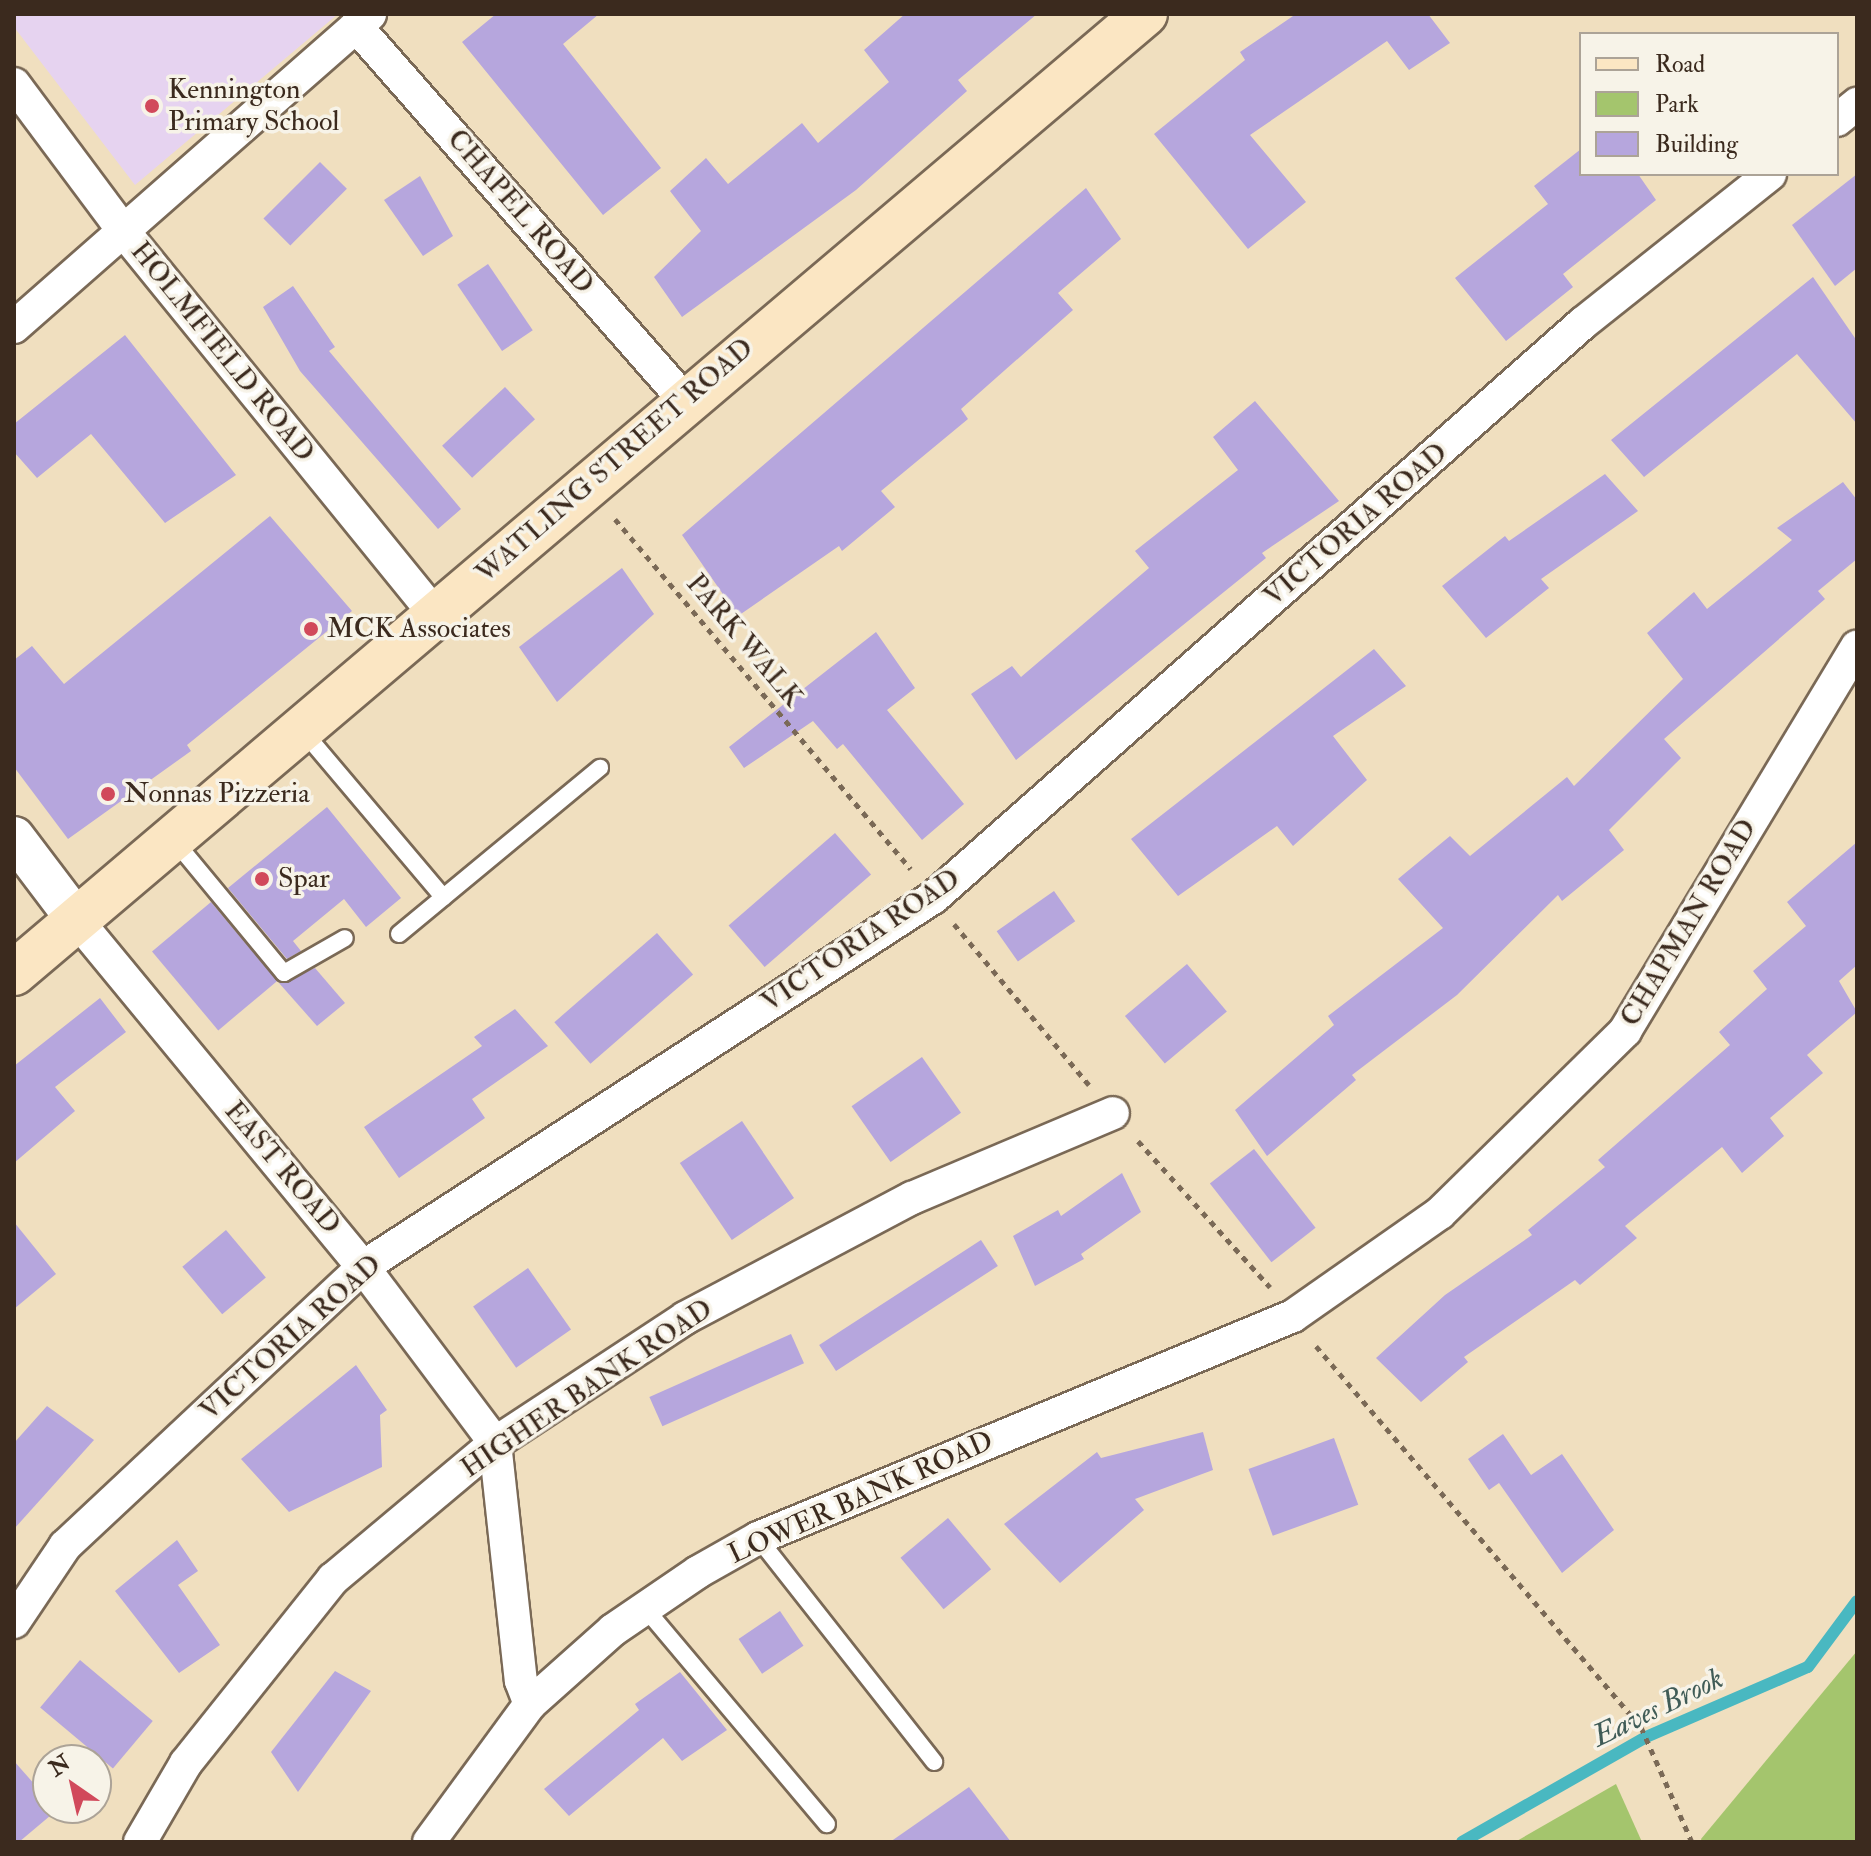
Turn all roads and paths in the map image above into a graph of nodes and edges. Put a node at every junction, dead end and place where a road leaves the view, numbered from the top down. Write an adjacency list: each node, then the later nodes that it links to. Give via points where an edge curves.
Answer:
1 (1145, 14): 9 (main road, WATLING STREET ROAD)
2 (363, 20): 7 (street); 9 (street, CHAPEL ROAD)
3 (14, 84): 7 (street, HOLMFIELD ROAD)
4 (1857, 104): 5 (street)
5 (1839, 118)
6 (1767, 176): 18 (street, VICTORIA ROAD, via 1583,323)
7 (125, 233): 8 (street); 11 (street, HOLMFIELD ROAD)
8 (14, 327)
9 (684, 399): 11 (main road, WATLING STREET ROAD)
10 (620, 502): 18 (path, PARK WALK, via 612,515)
11 (436, 616): 13 (main road, WATLING STREET ROAD)
12 (1857, 646): 25 (street, CHAPMAN ROAD, via 1625,1031 1440,1213)
13 (301, 729): 16 (main road, WATLING STREET ROAD); 17 (lane)
14 (600, 768): 17 (lane)
15 (14, 837): 19 (street)
16 (172, 838): 19 (main road, WATLING STREET ROAD); 21 (lane, via 284,973)
17 (443, 897): 20 (lane)
18 (934, 897): 24 (street, VICTORIA ROAD)
19 (76, 919): 22 (main road, WATLING STREET ROAD); 24 (street, EAST ROAD)
20 (399, 934)
21 (345, 938)
22 (14, 973)
23 (1113, 1113): 26 (street, HIGHER BANK ROAD, via 912,1198 685,1318)
24 (363, 1267): 26 (street, EAST ROAD); 29 (street, VICTORIA ROAD, via 65,1546)
25 (1293, 1316): 27 (street, LOWER BANK ROAD)
26 (495, 1443): 30 (street, via 521,1681); 34 (street, HIGHER BANK ROAD, via 333,1579 186,1763)
27 (758, 1538): 28 (street, LOWER BANK ROAD); 32 (lane)
28 (644, 1607): 30 (street, LOWER BANK ROAD); 33 (lane)
29 (14, 1622)
30 (530, 1704): 35 (street, LOWER BANK ROAD)
31 (1641, 1727): 36 (path)
32 (934, 1762)
33 (827, 1824)
34 (140, 1842)
35 (429, 1842)
36 (1692, 1842)

